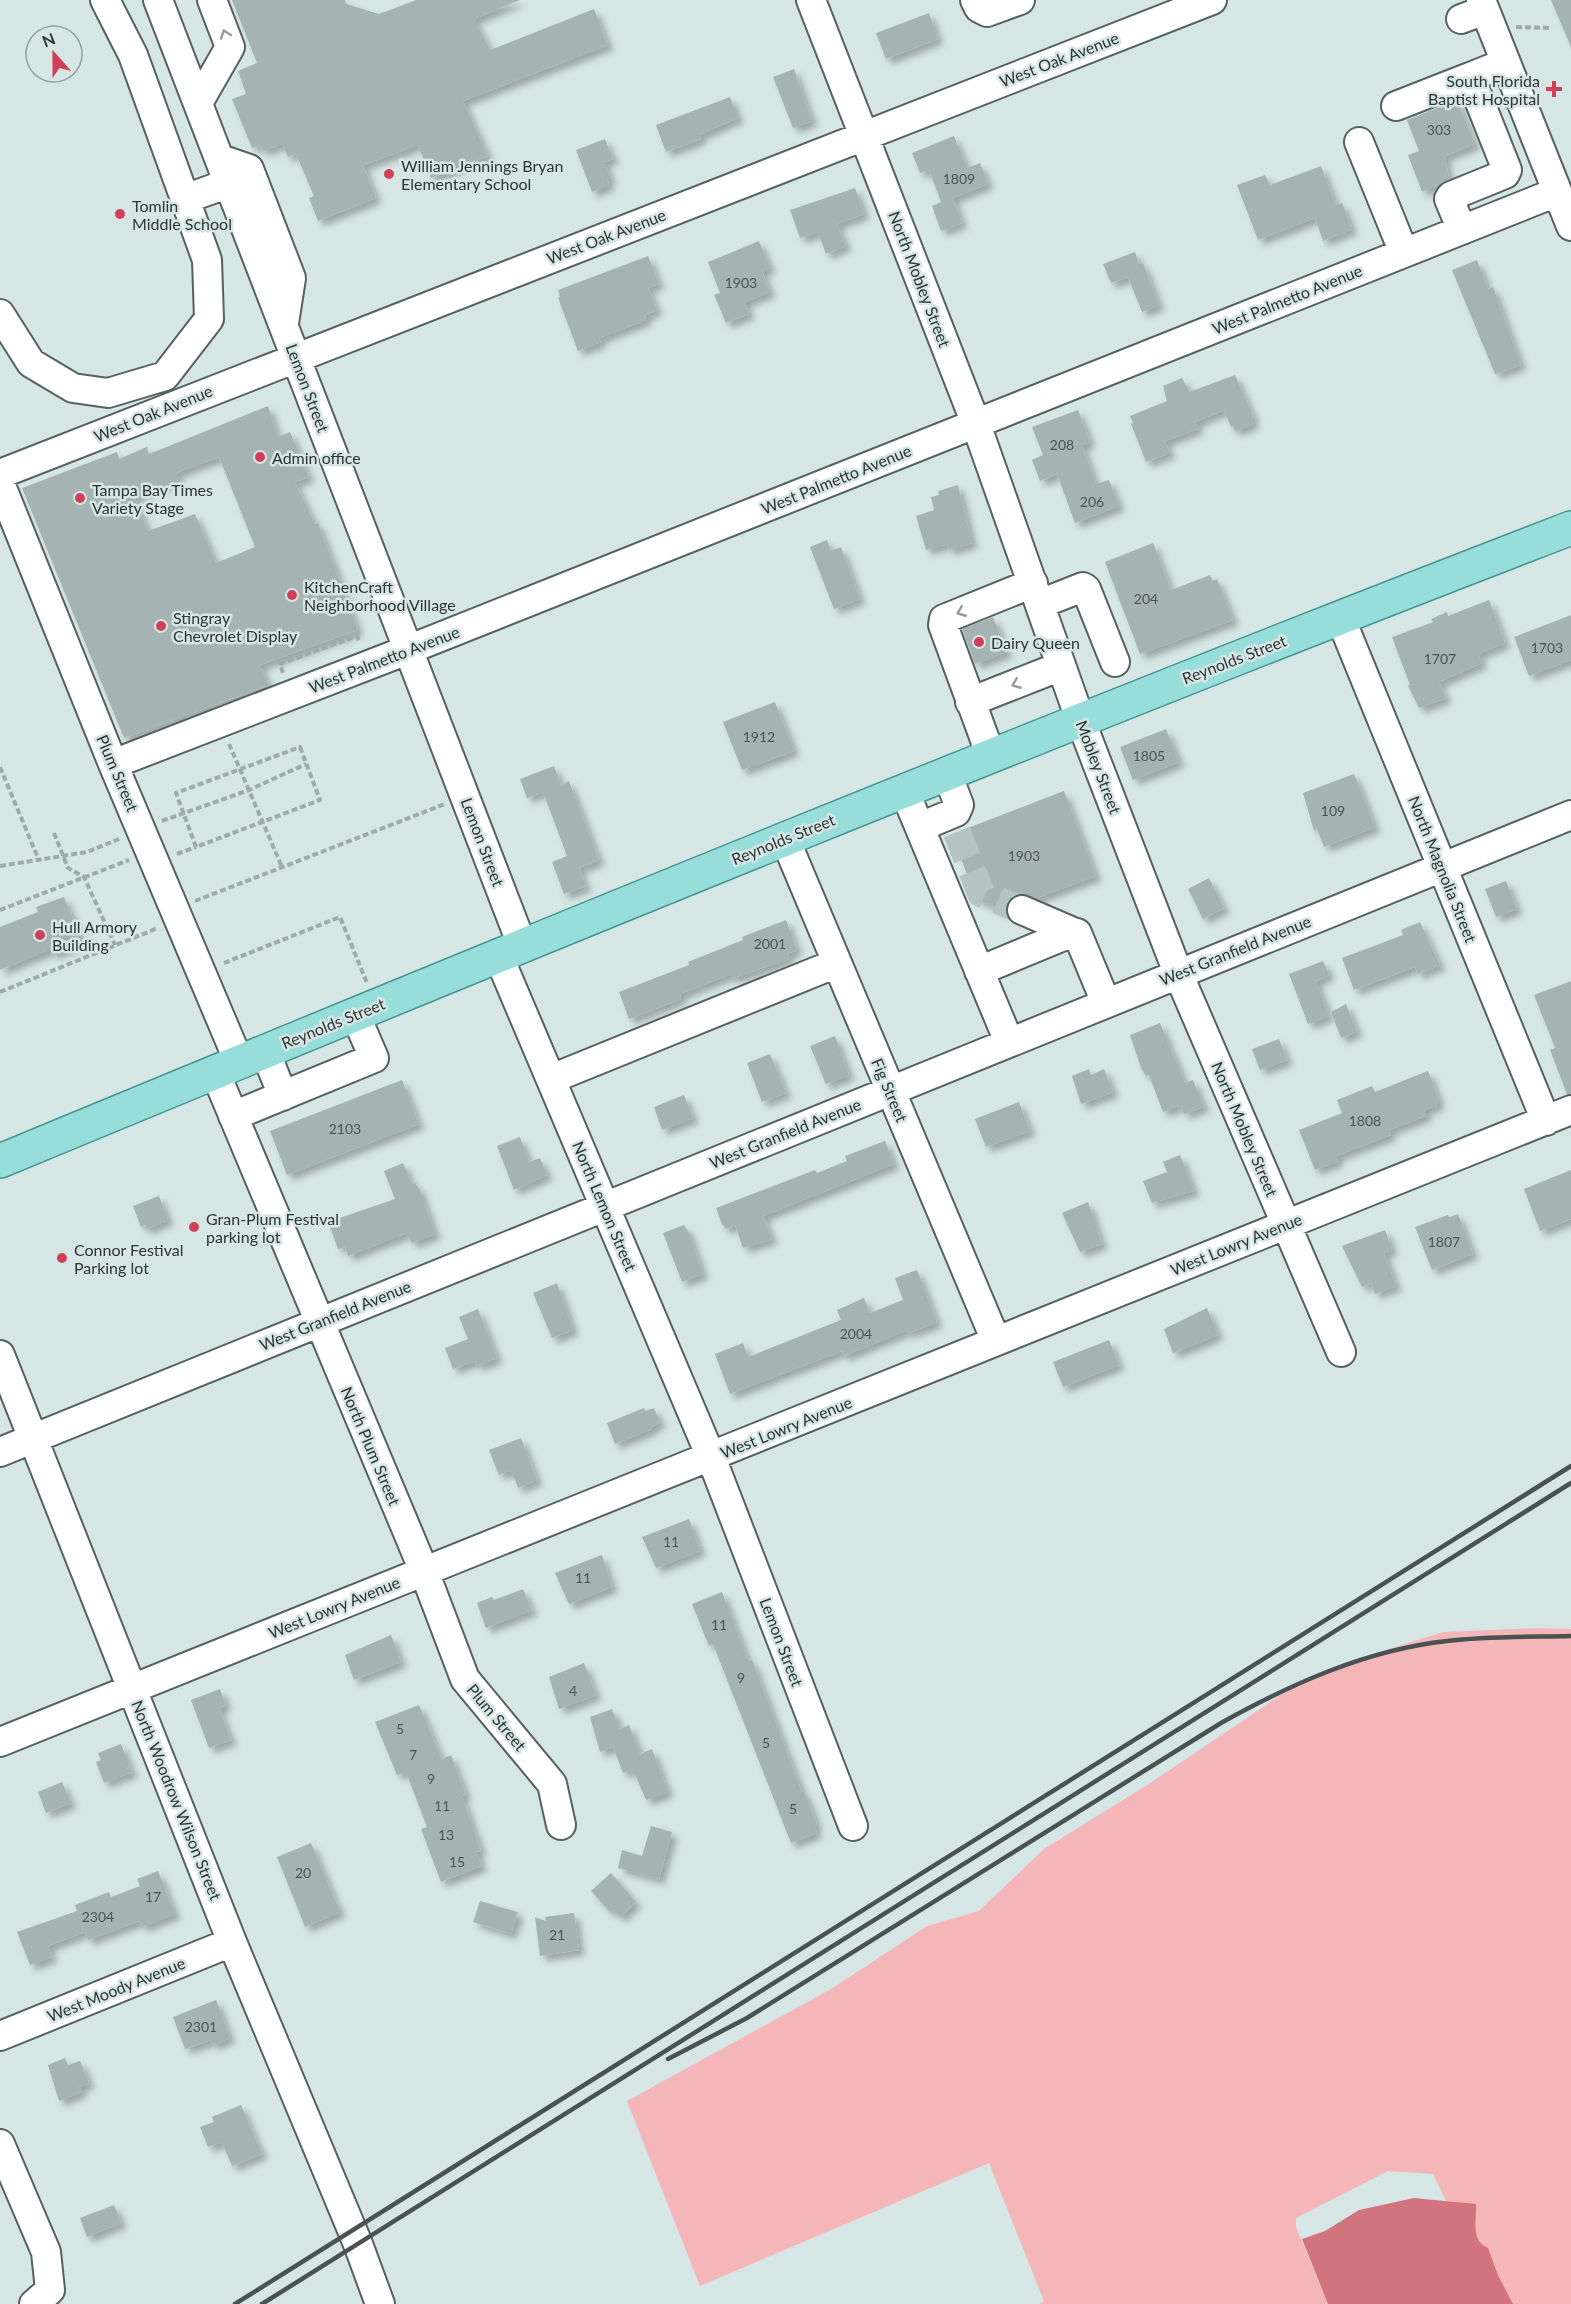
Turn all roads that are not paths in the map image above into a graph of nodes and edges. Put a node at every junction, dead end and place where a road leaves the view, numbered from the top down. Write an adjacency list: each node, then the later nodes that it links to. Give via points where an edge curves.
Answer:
1 (105, 0): 17 (street, via 133,56)
2 (158, 0): 11 (street, Lemon Street)
3 (212, 0): 11 (street, one-way to 3, via 230,47)
4 (811, 0): 13 (street, North Mobley Street)
5 (975, 0): 6 (street, via 987,12)
6 (1020, 0)
7 (1212, 0): 13 (street, West Oak Avenue)
8 (1476, 10): 9 (street)
9 (1505, 63): 10 (street); 16 (street)
10 (1470, 77): 12 (street); 19 (street, via 1507,170 1451,196)
11 (198, 102): 15 (street, Lemon Street)
12 (1396, 106)
13 (863, 135): 22 (street, West Oak Avenue); 23 (street, North Mobley Street)
14 (1359, 142): 20 (street)
15 (224, 171): 17 (street); 22 (street, Lemon Street)
16 (1557, 192): 18 (street); 19 (street, West Palmetto Avenue)
17 (184, 199): 21 (street, via 207,260 209,319 165,376 108,393 74,388 31,363)
18 (1571, 226)
19 (1462, 230): 20 (street, West Palmetto Avenue)
20 (1404, 253): 23 (street, West Palmetto Avenue)
21 (0, 314)
22 (296, 357): 24 (street, West Oak Avenue); 28 (street, Lemon Street)
23 (976, 424): 26 (street, North Mobley Street); 28 (street, West Palmetto Avenue)
24 (1, 473): 34 (street, Plum Street)
25 (1571, 528): 27 (main road, Reynolds Street)
26 (1028, 584): 29 (street, via 1086,589); 30 (street, Mobley Street); 31 (street, one-way to 31, via 944,619)
27 (1340, 617): 32 (main road, Reynolds Street); 40 (street, North Magnolia Street)
28 (410, 649): 34 (street, West Palmetto Avenue); 43 (street, Lemon Street)
29 (1115, 662)
30 (1054, 670): 31 (street, one-way to 31); 32 (street, Mobley Street)
31 (970, 702): 33 (street)
32 (1080, 719): 33 (main road, Reynolds Street); 46 (street, Mobley Street)
33 (991, 756): 35 (main road, Reynolds Street)
34 (113, 764): 50 (street, Plum Street)
35 (947, 773): 36 (main road, Reynolds Street); 38 (street, via 960,805 954,824)
36 (904, 790): 38 (street); 39 (main road, Reynolds Street)
37 (1571, 815): 40 (street, West Granfield Avenue)
38 (920, 827): 45 (street)
39 (785, 839): 43 (main road, Reynolds Street); 44 (street, Fig Street)
40 (1442, 867): 46 (street, West Granfield Avenue); 55 (street, North Magnolia Street)
41 (1022, 910): 42 (street)
42 (1073, 932): 45 (street); 47 (street, via 1077,933)
43 (510, 950): 48 (main road, Reynolds Street); 51 (street, North Lemon Street)
44 (837, 963): 51 (street); 52 (street, Fig Street)
45 (979, 971): 49 (street)
46 (1178, 973): 47 (street, West Granfield Avenue); 58 (street, North Mobley Street)
47 (1106, 1003): 49 (street, West Granfield Avenue)
48 (355, 1014): 50 (main road, Reynolds Street); 53 (street, via 374,1059)
49 (1009, 1042): 52 (street, West Granfield Avenue)
50 (240, 1062): 53 (street); 54 (street, Plum Street); 56 (main road, Reynolds Street)
51 (551, 1079): 57 (street, North Lemon Street)
52 (891, 1090): 57 (street, West Granfield Avenue); 60 (street, Fig Street)
53 (283, 1096): 54 (street)
54 (233, 1116): 59 (street, Plum Street)
55 (1558, 1116): 58 (street, West Lowry Avenue)
56 (0, 1161)
57 (606, 1205): 59 (street, West Granfield Avenue); 65 (street, North Lemon Street)
58 (1286, 1223): 60 (street, West Lowry Avenue); 61 (street, North Mobley Street)
59 (318, 1321): 63 (street, West Granfield Avenue); 66 (street, North Plum Street)
60 (996, 1341): 65 (street, West Lowry Avenue)
61 (1341, 1352)
62 (0, 1355): 63 (street, North Woodrow Wilson Street)
63 (34, 1438): 64 (street, West Granfield Avenue); 67 (street, North Woodrow Wilson Street)
64 (0, 1452)
65 (711, 1457): 66 (street, West Lowry Avenue); 70 (street, Lemon Street)
66 (424, 1571): 67 (street, West Lowry Avenue); 69 (street, Plum Street, via 465,1679 552,1784)
67 (133, 1688): 68 (street, West Lowry Avenue); 71 (street, North Woodrow Wilson Street)
68 (0, 1742)
69 (561, 1825)
70 (854, 1826)
71 (232, 1942): 72 (street, West Moody Avenue); 75 (street, North Woodrow Wilson Street)
72 (0, 2036)
73 (0, 2144): 74 (street, via 46,2252)
74 (42, 2297)
75 (380, 2304)

